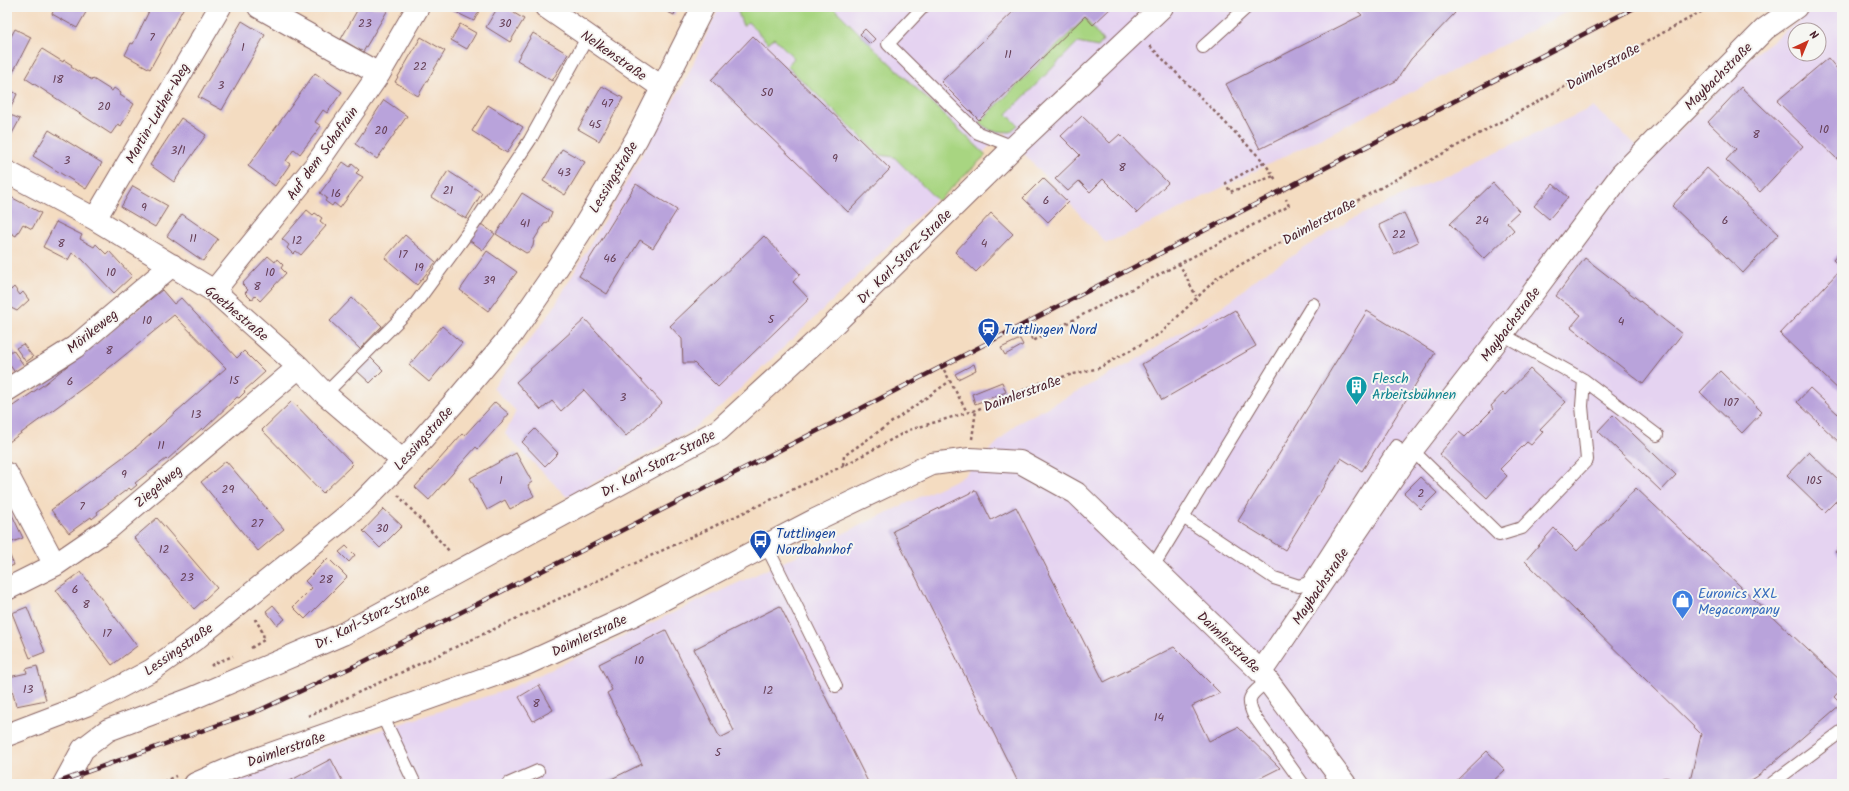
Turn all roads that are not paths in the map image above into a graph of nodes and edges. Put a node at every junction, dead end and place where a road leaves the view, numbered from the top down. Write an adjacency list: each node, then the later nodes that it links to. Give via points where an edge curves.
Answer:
1 (220, 7): 16 (street, Martin-Luther-Weg)
2 (259, 7): 12 (street)
3 (418, 7): 12 (street, Auf dem Schafrain)
4 (546, 7): 10 (street, Nelkenstraße)
5 (703, 7): 13 (street, Lessingstraße)
6 (923, 7): 14 (lane, via 888,44 978,133)
7 (1162, 7): 14 (street, Dr. Karl-Storz-Straße)
8 (1247, 7): 11 (lane)
9 (1796, 7): 20 (street, Maybachstraße, via 1765,29 1621,176)
10 (588, 36): 13 (street, Nelkenstraße); 24 (lane, via 530,140 416,303)
11 (1203, 47)
12 (379, 74): 18 (street, Auf dem Schafrain, via 315,166)
13 (663, 88): 27 (street, Lessingstraße, via 637,138 585,224 512,334)
14 (1014, 147): 41 (street, Dr. Karl-Storz-Straße, via 823,335 719,430 343,634 191,699 108,730 83,749)
15 (7, 172): 16 (street, Goethestraße)
16 (95, 219): 17 (street, Goethestraße)
17 (172, 265): 18 (street, Goethestraße); 23 (street, Mörikeweg, via 75,347)
18 (214, 291): 21 (street, Goethestraße)
19 (1312, 304): 29 (lane)
20 (1502, 334): 22 (lane); 26 (street, Maybachstraße)
21 (299, 367): 24 (street, Goethestraße); 31 (street, Ziegelweg, via 109,528)
22 (1584, 380): 25 (lane); 26 (lane, via 1582,406 1587,460 1522,528 1499,535)
23 (7, 390)
24 (326, 394): 27 (street, Goethestraße)
25 (1657, 435)
26 (1404, 448): 29 (lane, via 1308,583 1299,586 1274,578); 34 (street, Maybachstraße)
27 (403, 460): 38 (street, Lessingstraße, via 360,505 320,539 198,637 152,670 86,705)
28 (7, 474): 31 (street)
29 (1183, 517): 32 (lane)
30 (766, 545): 32 (street, Daimlerstraße, via 932,464 970,459 1020,462 1076,493); 35 (lane); 36 (street, Daimlerstraße, via 633,614 526,664)
31 (55, 565): 33 (street, Ziegelweg)
32 (1152, 568): 34 (street, Daimlerstraße)
33 (7, 589)
34 (1264, 676): 44 (lane, via 1248,701 1250,708); 45 (street, Daimlerstraße)
35 (836, 686)
36 (382, 715): 40 (street, Daimlerstraße, via 234,767); 42 (lane)
37 (1842, 731): 46 (lane)
38 (7, 735)
39 (538, 771): 43 (lane)
40 (187, 779)
41 (64, 784)
42 (415, 784)
43 (508, 784)
44 (1303, 784)
45 (1345, 784)
46 (1771, 784)

